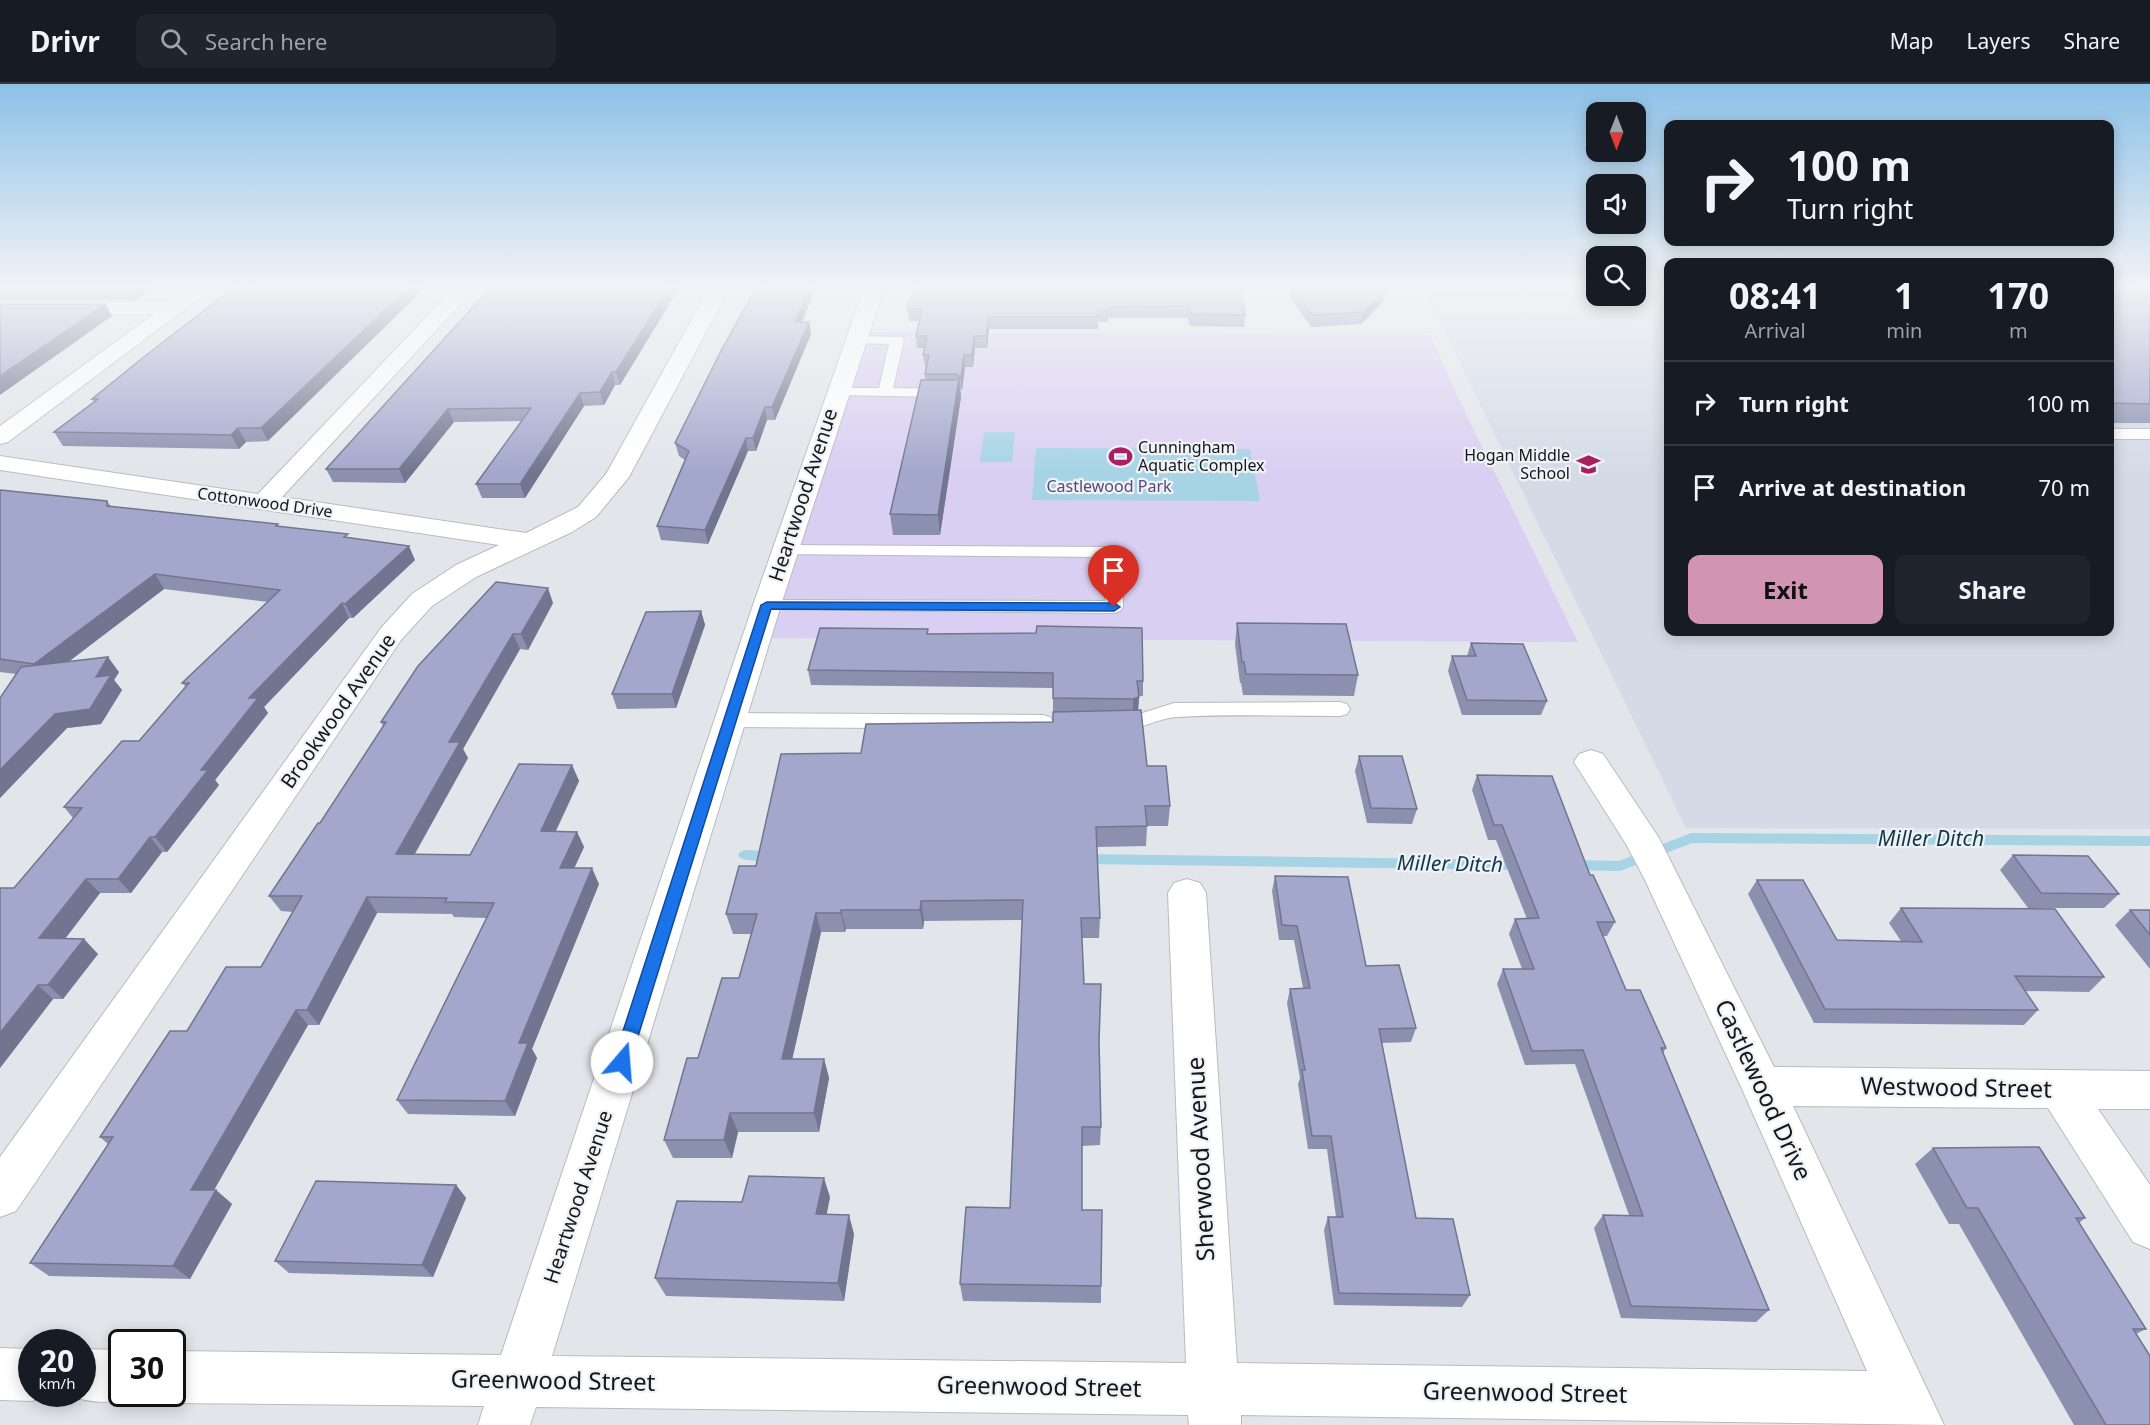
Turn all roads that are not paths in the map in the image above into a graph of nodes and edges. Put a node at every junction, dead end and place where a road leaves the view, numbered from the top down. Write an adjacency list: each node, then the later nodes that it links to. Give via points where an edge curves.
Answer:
1 (122, 348): 11 (street)
2 (409, 348): 13 (street)
3 (687, 348): 14 (street, Brookwood Avenue, via 617,477 587,512)
4 (852, 348): 6 (street, Heartwood Avenue)
5 (895, 348): 7 (lane)
6 (837, 392): 7 (lane); 15 (street, Heartwood Avenue)
7 (885, 393): 8 (lane)
8 (956, 393)
9 (2114, 434): 10 (lane)
10 (2150, 434)
11 (0, 437)
12 (0, 464): 13 (street, Cottonwood Drive)
13 (264, 502): 14 (street, Cottonwood Drive)
14 (530, 542): 26 (street, Brookwood Avenue, via 466,571 423,600 391,634)
15 (786, 550): 16 (street, Heartwood Avenue); 16 (lane, via 1113,552 1114,607)
16 (767, 605): 18 (street, Heartwood Avenue)
17 (1340, 709): 20 (lane, via 1174,710 1134,723)
18 (732, 720): 19 (lane); 31 (street, Heartwood Avenue)
19 (1063, 723)
20 (1099, 723)
21 (1591, 762): 23 (street, Castlewood Drive, via 1641,838)
22 (1187, 893): 32 (street, Sherwood Avenue)
23 (1762, 1086): 24 (street, Westwood Street); 33 (street, Castlewood Drive)
24 (2060, 1089): 25 (street, Westwood Street); 27 (street)
25 (2150, 1090)
26 (0, 1195)
27 (2150, 1226)
28 (0, 1374): 29 (street)
29 (18, 1375)
30 (186, 1378): 31 (street, Greenwood Street)
31 (512, 1403): 32 (street, Greenwood Street)
32 (1214, 1407): 33 (street, Greenwood Street)
33 (1912, 1411)

